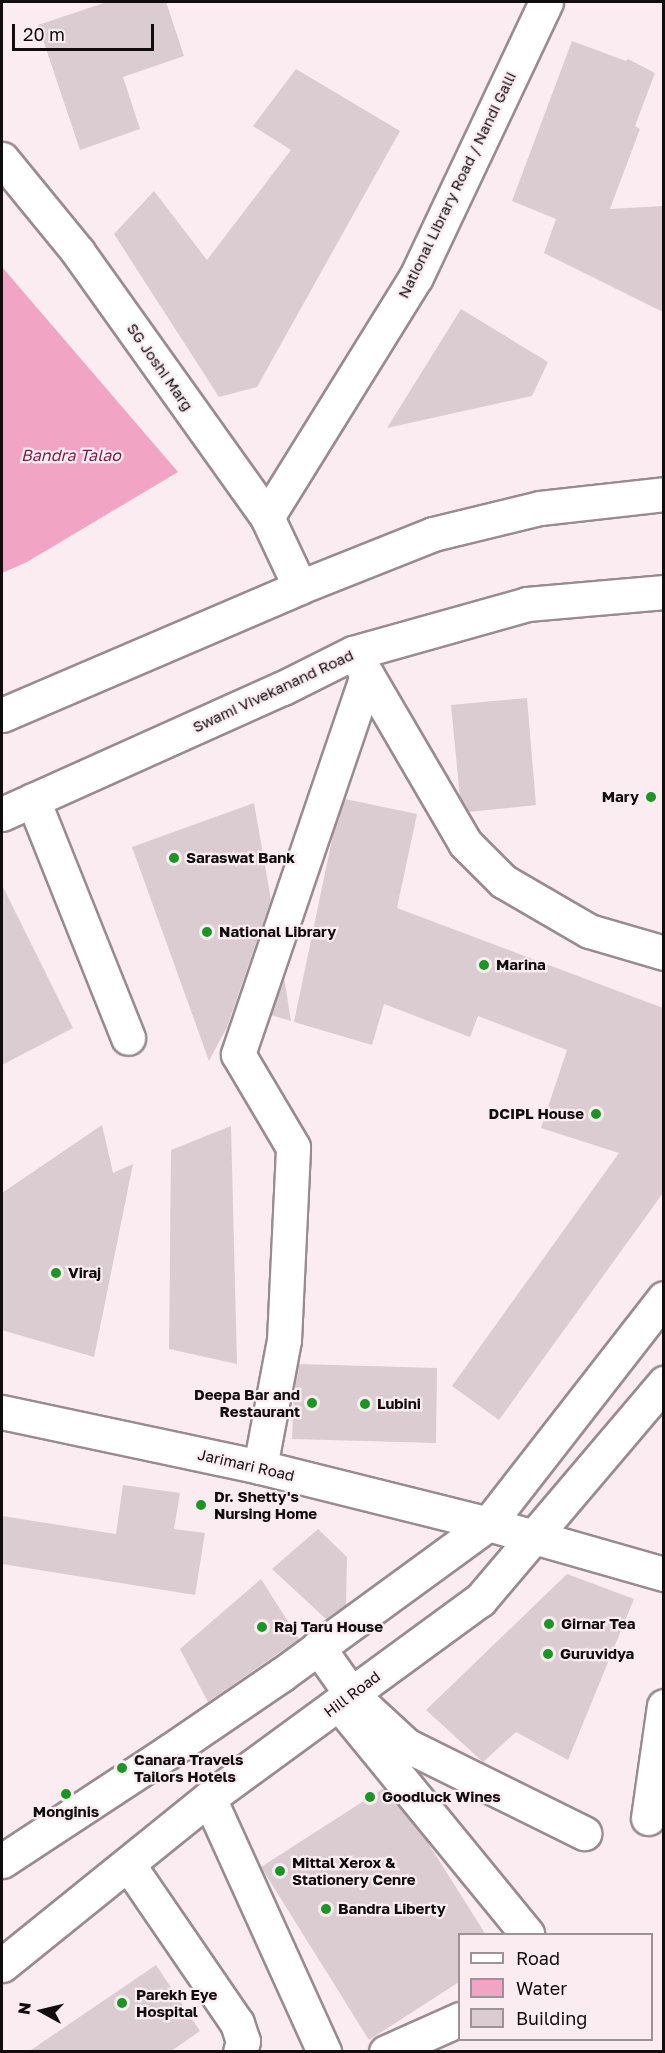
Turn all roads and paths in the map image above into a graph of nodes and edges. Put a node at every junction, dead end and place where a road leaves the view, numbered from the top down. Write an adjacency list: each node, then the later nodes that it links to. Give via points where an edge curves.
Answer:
1 (546, 2): 4 (street, National Library Road / Nandi Galli, via 416,277)
2 (2, 159): 4 (street, SG Joshi Marg, via 78,252)
3 (663, 494): 5 (street, via 540,508 433,534)
4 (267, 517): 5 (street, SG Joshi Marg)
5 (300, 587): 8 (street)
6 (663, 592): 7 (street, Swami Vivekanand Road, via 527,604)
7 (360, 664): 9 (street, Swami Vivekanand Road, via 284,688); 11 (street, via 465,843 503,881 589,931); 16 (street, via 237,1054 293,1147 284,1340)
8 (2, 715)
9 (33, 800): 10 (street, Swami Vivekanand Road); 12 (street)
10 (2, 814)
11 (663, 953)
12 (128, 1038)
13 (663, 1298): 17 (street)
14 (663, 1383): 18 (street, Hill Road)
15 (2, 1412): 16 (street, Jarimari Road)
16 (260, 1467): 17 (street, Jarimari Road)
17 (488, 1524): 18 (street, Jarimari Road); 20 (street)
18 (535, 1537): 19 (street, Jarimari Road); 21 (street, Hill Road, via 480,1600)
19 (663, 1574)
20 (318, 1647): 21 (street); 26 (street)
21 (345, 1699): 23 (street, Hill Road); 25 (street, via 406,1746); 28 (street)
22 (663, 1706): 24 (street)
23 (209, 1798): 27 (street, Hill Road); 32 (street)
24 (648, 1818)
25 (584, 1833)
26 (2, 1861)
27 (128, 1864): 29 (street, Hill Road); 31 (street, via 237,2023 243,2041)
28 (525, 1933)
29 (2, 1965)
30 (458, 2019): 33 (street)
31 (240, 2052)
32 (324, 2052)
33 (386, 2052)

